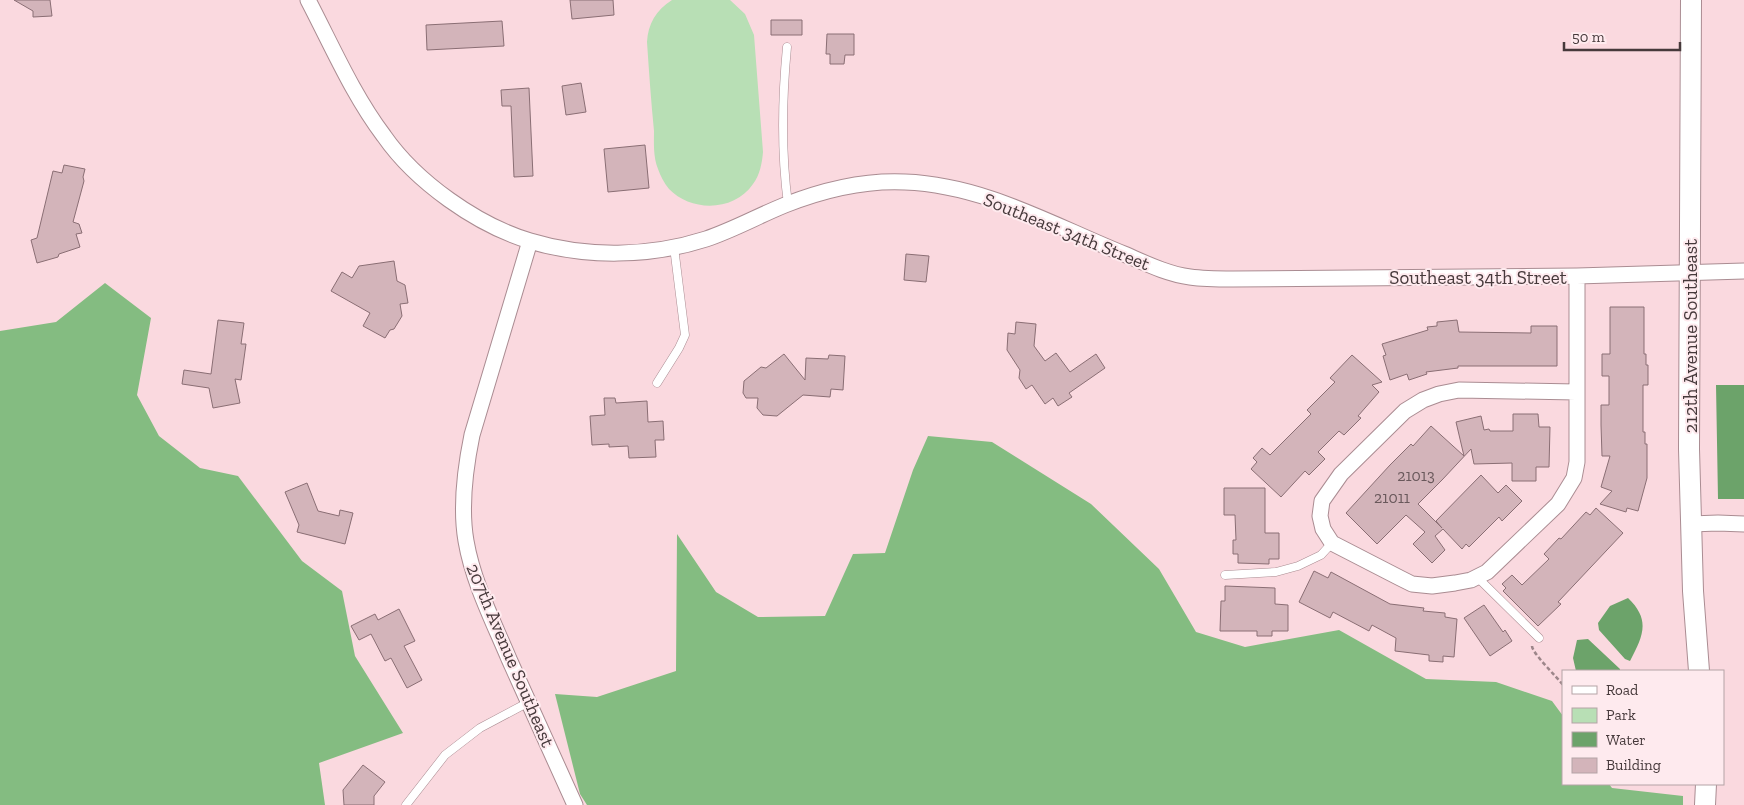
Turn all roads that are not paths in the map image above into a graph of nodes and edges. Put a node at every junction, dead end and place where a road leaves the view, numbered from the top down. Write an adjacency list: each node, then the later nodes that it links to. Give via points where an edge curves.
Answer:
1 (308, 0): 5 (street, Southeast 34th Street, via 364,106 406,163 461,208)
2 (1691, 0): 8 (street, 212th Avenue Southeast)
3 (787, 47): 4 (lane, via 783,92 783,172)
4 (788, 204): 6 (street, Southeast 34th Street, via 705,239); 9 (street, Southeast 34th Street, via 847,186 879,182 943,186 1001,202 1161,269 1188,277)
5 (530, 241): 6 (street, Southeast 34th Street, via 598,253); 19 (street, 207th Avenue Southeast, via 472,435 463,518 472,566)
6 (674, 247): 10 (lane, via 685,335)
7 (1744, 270): 8 (street, Southeast 34th Street)
8 (1690, 271): 9 (street, Southeast 34th Street); 12 (street, 212th Avenue Southeast)
9 (1576, 276): 11 (street)
10 (657, 383)
11 (1576, 392): 14 (street, via 1459,390 1423,400 1405,411 1341,474 1322,501 1320,516 1323,529); 16 (street, via 1577,462 1574,478 1558,504 1487,572)
12 (1691, 524): 13 (street); 18 (street, 212th Avenue Southeast)
13 (1744, 524)
14 (1332, 543): 15 (lane, via 1321,555 1298,566 1276,572); 16 (street, via 1412,584 1432,586 1471,580)
15 (1225, 575)
16 (1477, 576): 17 (lane)
17 (1538, 637)
18 (1699, 670)
19 (529, 702): 21 (lane, via 480,728 445,755); 22 (street, 207th Avenue Southeast)
20 (1706, 785): 23 (street)
21 (406, 805)
22 (575, 805)
23 (1705, 805)

